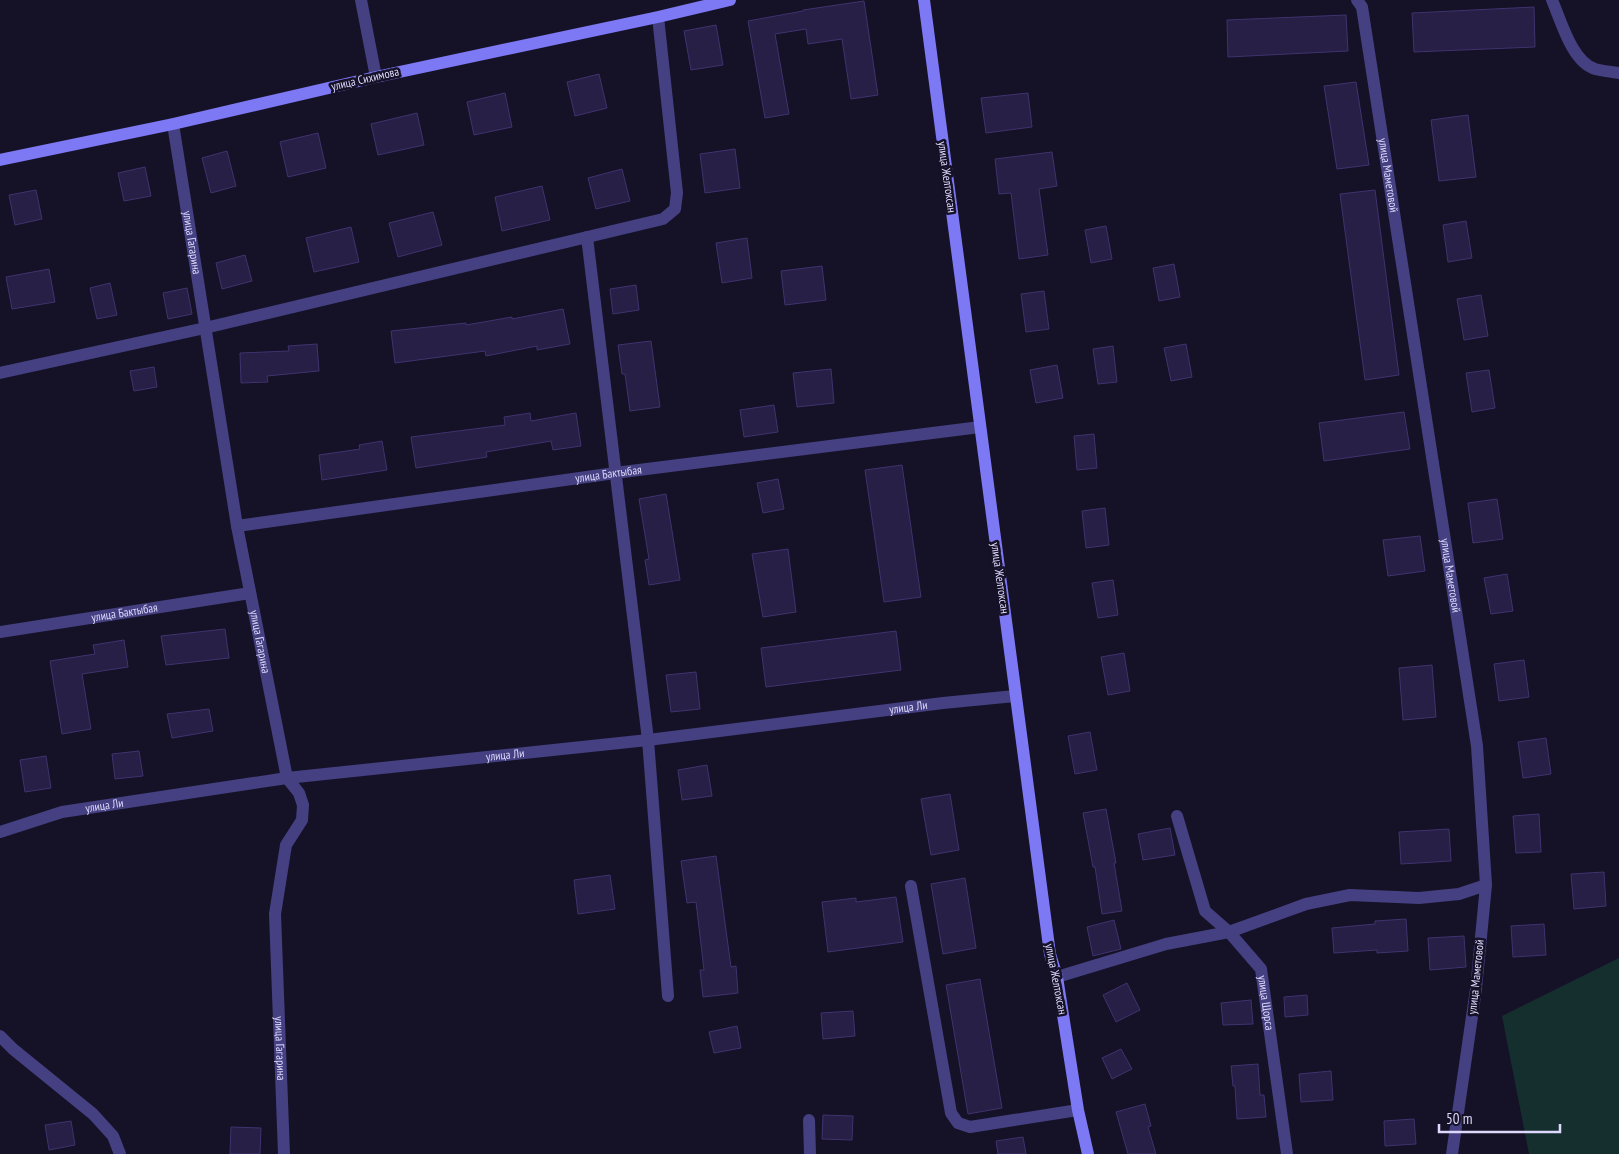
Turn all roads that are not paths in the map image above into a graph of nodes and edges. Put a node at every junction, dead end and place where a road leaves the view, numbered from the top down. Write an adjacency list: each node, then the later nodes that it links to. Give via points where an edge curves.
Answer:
1 (361, 0): 9 (street)
2 (726, 0): 3 (street, улица Сихимова); 7 (street, улица Сихимова)
3 (730, 0)
4 (924, 0): 15 (street, улица Желтоксан)
5 (1357, 0): 25 (street, улица Маметовой, via 1362,7 1477,746)
6 (1552, 0): 8 (street, via 1574,51 1585,64 1594,69)
7 (658, 17): 9 (street, улица Сихимова); 12 (street, via 678,193 675,209 663,219)
8 (1619, 73)
9 (376, 77): 10 (street, улица Сихимова)
10 (173, 124): 11 (street, улица Сихимова); 13 (street, улица Гагарина)
11 (0, 160)
12 (587, 237): 13 (street); 16 (street)
13 (205, 328): 14 (street); 17 (street, улица Гагарина)
14 (0, 373)
15 (980, 427): 16 (street, улица Бактыбая); 20 (street, улица Желтоксан)
16 (616, 473): 17 (street, улица Бактыбая); 21 (street)
17 (237, 526): 18 (street, улица Гагарина)
18 (250, 593): 19 (street, улица Бактыбая); 22 (street, улица Гагарина)
19 (0, 632)
20 (1016, 696): 21 (street, улица Ли); 28 (street, улица Желтоксан, via 1050,954)
21 (648, 740): 22 (street, улица Ли); 29 (street)
22 (287, 778): 24 (street, улица Ли, via 62,812); 34 (street, улица Гагарина, via 299,793 303,805 302,820 286,845 275,914)
23 (1177, 816): 27 (street, улица Щорса, via 1205,911)
24 (0, 832)
25 (1486, 884): 27 (street, via 1458,894 1419,898 1350,895 1306,904); 38 (street, улица Маметовой, via 1476,989)
26 (911, 886): 31 (street, via 951,1113 958,1123 970,1127)
27 (1229, 932): 28 (street, via 1166,944); 37 (street, улица Щорса, via 1261,969)
28 (1057, 977): 31 (street, улица Желтоксан)
29 (668, 996)
30 (0, 1036): 33 (street, via 93,1114 113,1136)
31 (1078, 1110): 36 (street, улица Желтоксан)
32 (809, 1120): 35 (street)
33 (120, 1154)
34 (284, 1154)
35 (810, 1154)
36 (1088, 1154)
37 (1287, 1154)
38 (1452, 1154)

